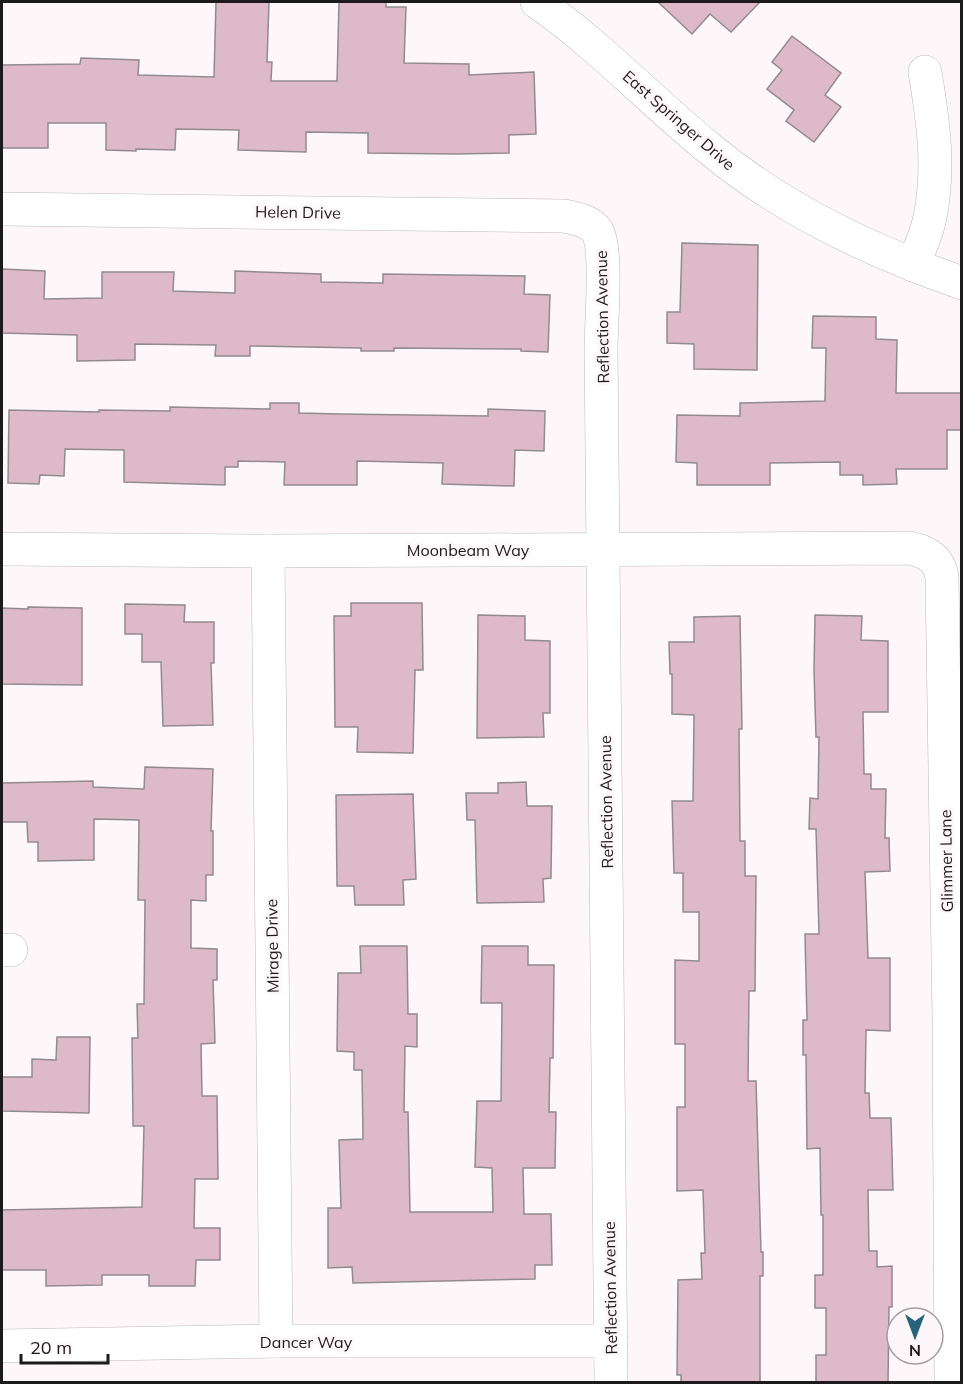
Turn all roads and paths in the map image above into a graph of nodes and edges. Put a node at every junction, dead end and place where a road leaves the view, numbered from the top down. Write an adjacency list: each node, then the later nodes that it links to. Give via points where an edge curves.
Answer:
1 (537, 2): 5 (street, East Springer Drive, via 742,173 829,226)
2 (925, 72): 5 (street, via 935,170 930,217)
3 (2, 209): 4 (street, Helen Drive, via 564,216)
4 (592, 225): 8 (street, Reflection Avenue, via 603,253)
5 (913, 265): 6 (street, East Springer Drive)
6 (962, 283)
7 (2, 549): 9 (street, Moonbeam Way)
8 (603, 549): 9 (street, Moonbeam Way); 10 (street, Moonbeam Way, via 909,548); 13 (street, Reflection Avenue)
9 (268, 551): 12 (street, Mirage Drive)
10 (933, 558): 11 (street, Glimmer Lane, via 942,578)
11 (955, 1021): 16 (street, Glimmer Lane)
12 (276, 1341): 13 (street, Dancer Way); 14 (street, Dancer Way)
13 (611, 1341): 15 (street, Reflection Avenue)
14 (2, 1346)
15 (612, 1383)
16 (951, 1383)

